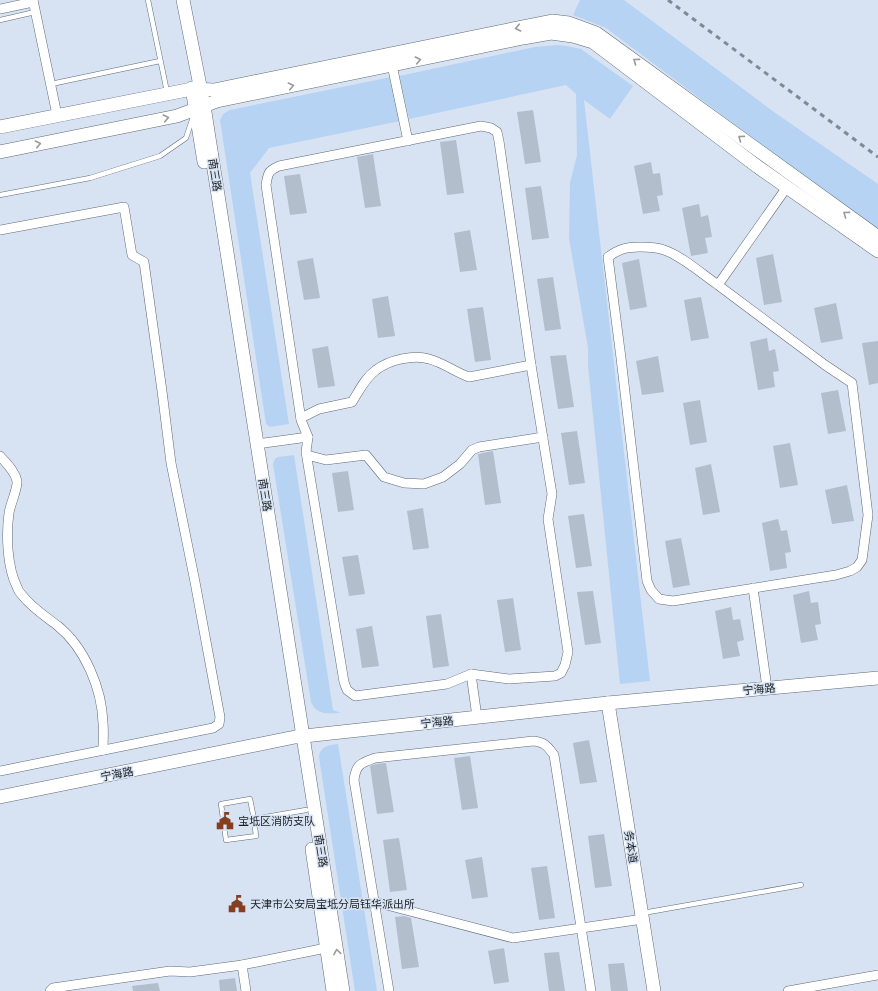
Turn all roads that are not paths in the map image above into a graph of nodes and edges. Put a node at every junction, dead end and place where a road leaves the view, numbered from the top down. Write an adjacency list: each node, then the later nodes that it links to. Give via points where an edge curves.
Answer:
1 (148, 0): 8 (lane)
2 (174, 0): 11 (street, 南三路)
3 (183, 0): 11 (street, 南三路)
4 (33, 1): 5 (street); 6 (street)
5 (0, 9)
6 (36, 12): 7 (lane); 10 (street)
7 (0, 20)
8 (160, 61): 10 (lane); 12 (lane)
9 (392, 65): 13 (street, one-way to 9, via 217,101); 16 (street); 18 (street, one-way to 18, via 551,33 593,42)
10 (51, 84): 14 (street)
11 (196, 89): 12 (street); 13 (street, 南三路); 21 (street, one-way to 11, via 596,33 569,23 552,21 214,90)
12 (167, 94): 14 (street)
13 (200, 108): 17 (street, one-way to 13, via 177,116); 19 (lane, via 186,138 160,156 90,178); 28 (street, 南三路); 37 (street, 南三路)
14 (58, 116): 15 (street)
15 (0, 127)
16 (408, 141): 24 (street, via 481,126 497,132); 25 (street, via 279,166 271,169 268,175 266,185)
17 (0, 152)
18 (787, 187): 22 (street); 23 (street)
19 (0, 195)
20 (0, 230): 38 (street, via 124,207 132,255 144,262 171,464 220,717 219,724 213,728)
21 (878, 237)
22 (878, 251)
23 (718, 285): 31 (street, via 852,383 868,515 862,560 857,567 836,575); 31 (street, via 664,250 630,247 616,251 608,257 647,581 651,590 660,599 673,601)
24 (531, 365): 25 (street, via 469,377 428,358 411,357 392,361 376,370 352,402 319,409); 27 (street)
25 (301, 418): 26 (street)
26 (308, 436): 28 (street); 29 (street)
27 (543, 437): 29 (street, via 479,447 472,450 460,464 442,477 424,484 404,483 384,477 366,454 326,460); 32 (street, via 552,494 548,519 568,652 565,665 562,673 555,676 509,679)
28 (257, 444): 37 (street, 南三路)
29 (307, 455): 32 (street, via 347,690 355,696 447,684)
30 (0, 456): 38 (street, via 14,472 17,482 9,512 8,544 10,565 17,588 28,603 59,627 76,645 90,670 99,694)
31 (753, 588): 34 (street)
32 (471, 674): 36 (street)
33 (878, 678): 34 (street, 宁海路)
34 (767, 688): 35 (street, 宁海路)
35 (608, 703): 36 (street, 宁海路); 45 (street, 务本道)
36 (477, 717): 37 (street, 宁海路)
37 (299, 737): 40 (street, 宁海路); 41 (street, 南三路); 54 (street, 南三路, one-way to 37)
38 (103, 750): 39 (street)
39 (0, 771)
40 (0, 797)
41 (306, 810): 42 (lane); 47 (street, 南三路)
42 (254, 819): 42 (lane, via 250,799 221,804 226,840 256,836)
43 (801, 885): 45 (lane)
44 (375, 902): 46 (street, via 513,938); 46 (street, via 354,780 355,771 362,762 375,758 533,741 547,746 554,755); 55 (street)
45 (642, 916): 46 (street); 57 (street, 务本道)
46 (581, 929): 56 (street)
47 (326, 948): 48 (street); 53 (street, 南三路)
48 (242, 965): 51 (street, via 190,972 170,971 53,988); 52 (street)
49 (878, 975): 50 (street)
50 (822, 988): 58 (street)
51 (50, 991)
52 (246, 991)
53 (333, 991)
54 (343, 991)
55 (389, 991)
56 (591, 991)
57 (654, 991)
58 (788, 991)

